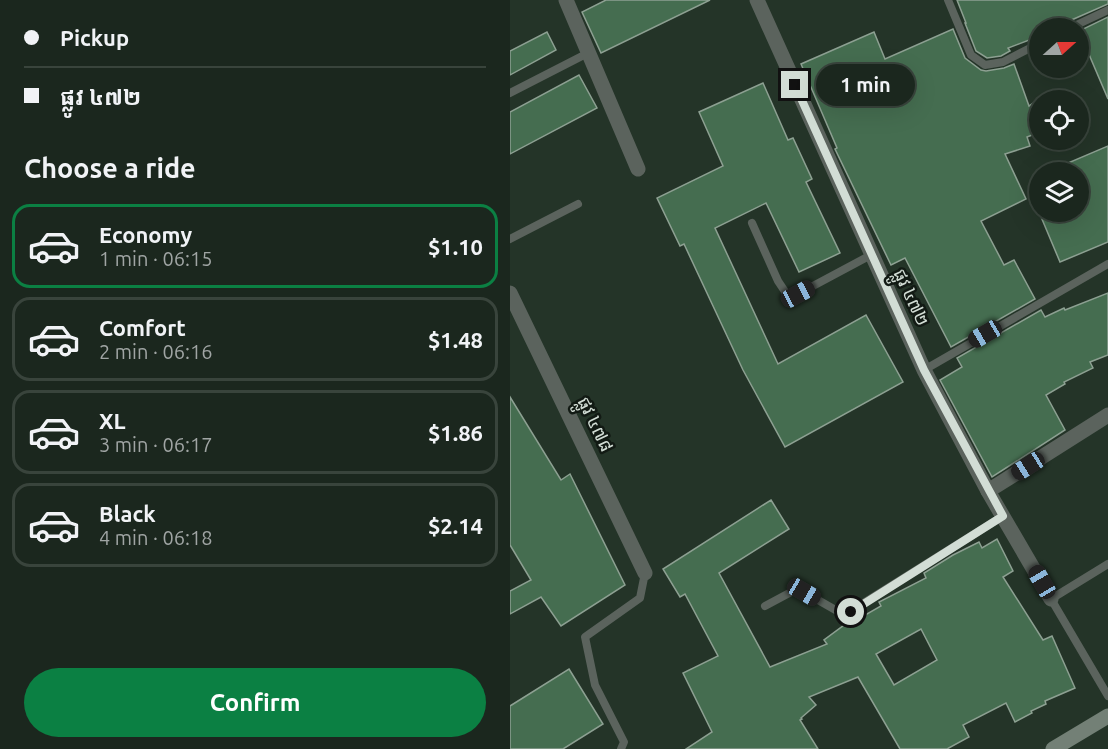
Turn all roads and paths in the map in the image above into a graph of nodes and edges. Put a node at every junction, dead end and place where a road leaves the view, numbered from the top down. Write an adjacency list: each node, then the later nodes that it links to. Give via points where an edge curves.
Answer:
1 (567, 0): 7 (street)
2 (757, 0): 13 (street, ផ្លូវ ៤៧២)
3 (948, 0): 6 (lane, via 970,55 985,65 1003,62)
4 (1108, 10): 5 (lane)
5 (1089, 19)
6 (1029, 49)
7 (588, 53): 8 (lane); 9 (street)
8 (510, 93)
9 (638, 169)
10 (578, 204): 12 (lane)
11 (752, 223): 13 (lane, via 786,293 798,294)
12 (510, 239)
13 (872, 255): 16 (street, ផ្លូវ ៤៧២)
14 (1108, 264): 16 (lane)
15 (510, 293): 21 (street, ផ្លូវ ៤៧៨)
16 (924, 370): 18 (street, ផ្លូវ ៤៧២)
17 (1108, 415): 18 (street)
18 (988, 491): 19 (street, ផ្លូវ ៤៧២)
19 (1003, 516): 22 (street, ផ្លូវ ៤៧២); 23 (lane, via 851,612 839,612 804,592 793,591)
20 (1108, 564): 22 (lane)
21 (645, 573): 26 (lane, via 640,598 585,638 595,685 624,742)
22 (1052, 599): 24 (lane)
23 (765, 606)
24 (1108, 696)
25 (1108, 716): 27 (street)
26 (621, 749)
27 (1053, 749)

